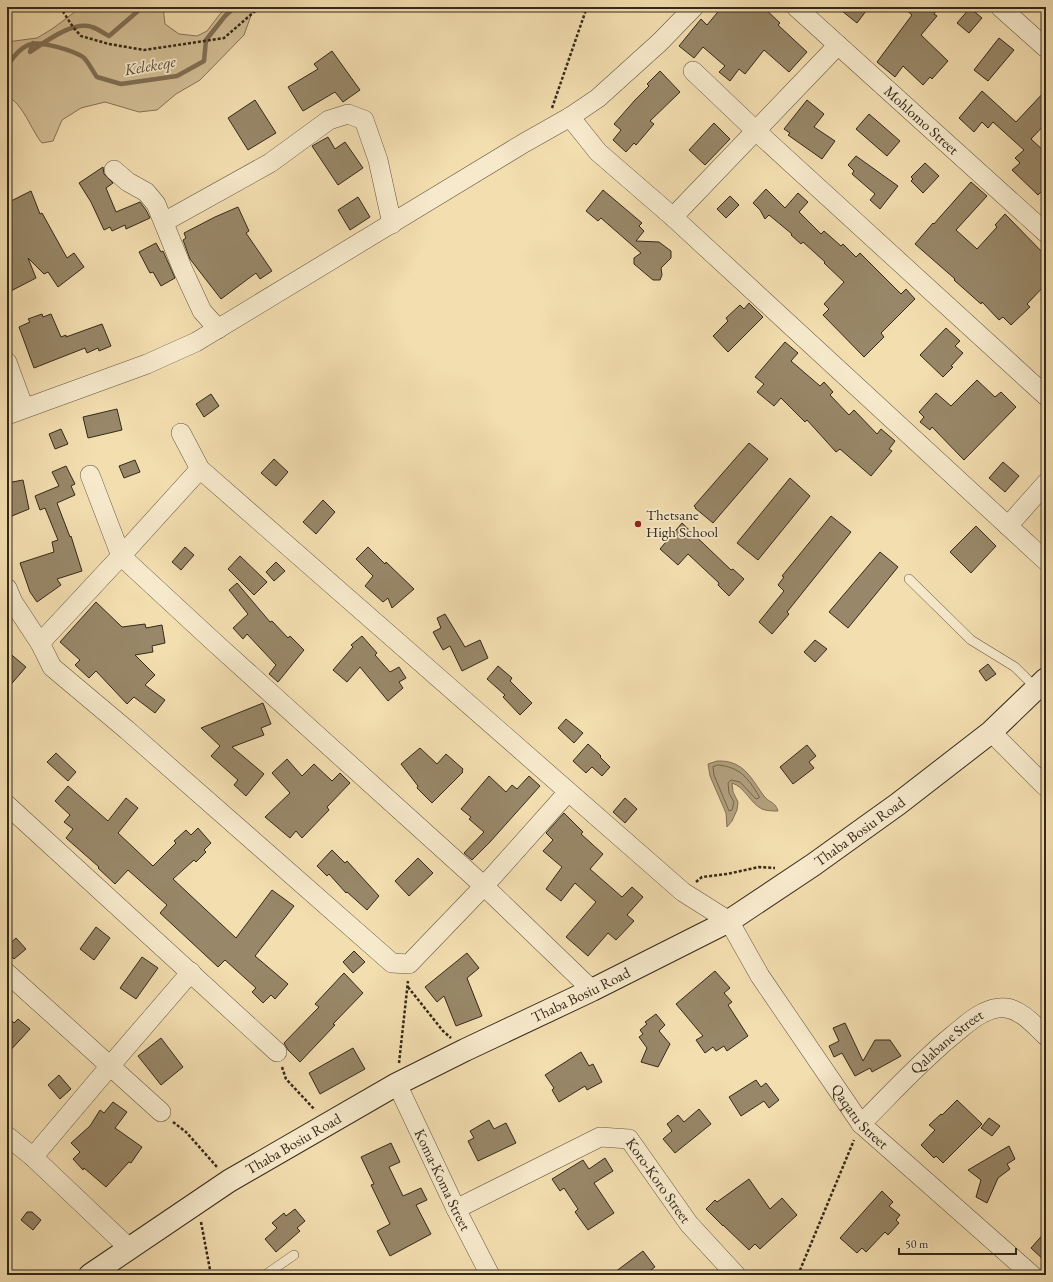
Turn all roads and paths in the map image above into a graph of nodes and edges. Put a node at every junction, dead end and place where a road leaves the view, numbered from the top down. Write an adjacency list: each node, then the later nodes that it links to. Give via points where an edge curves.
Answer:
1 (60, 7): 2 (path, via 81,36 144,50 224,38)
2 (263, 7)
3 (587, 7): 11 (path)
4 (694, 7): 10 (street, via 660,42 598,98)
5 (796, 7): 7 (street, Mohlomo Street)
6 (1000, 7): 8 (street)
7 (838, 45): 12 (street); 17 (street, Mohlomo Street)
8 (1046, 48)
9 (693, 71): 12 (street)
10 (570, 117): 11 (street); 14 (street, via 598,152)
11 (545, 131): 16 (street)
12 (756, 131): 14 (street); 20 (street)
13 (114, 170): 15 (street, via 146,192 156,204)
14 (673, 217): 26 (street)
15 (164, 222): 16 (street, via 270,163 329,120 348,114 364,120 378,160); 18 (street, via 202,311)
16 (392, 224): 18 (street)
17 (1046, 233)
18 (218, 329): 21 (street, via 196,342 146,364)
19 (7, 362): 21 (street)
20 (1046, 396)
21 (15, 412)
22 (180, 433): 23 (street)
23 (200, 469): 27 (street); 35 (street)
24 (90, 475): 27 (street)
25 (1046, 483): 26 (street)
26 (1008, 526): 28 (street)
27 (121, 556): 31 (street); 38 (street)
28 (1046, 561)
29 (909, 579): 32 (lane, via 971,640)
30 (7, 588): 31 (street, via 13,602)
31 (40, 643): 41 (street, via 52,667 392,963)
32 (1041, 684): 33 (street, Thaba Bosiu Road)
33 (991, 732): 34 (street); 40 (street, Thaba Bosiu Road, via 898,804)
34 (1046, 787)
35 (568, 792): 38 (street); 39 (street)
36 (7, 806): 42 (street)
37 (781, 868): 39 (path, via 759,867 702,877)
38 (484, 886): 41 (street); 45 (street)
39 (683, 892): 40 (street)
40 (730, 922): 45 (street, Thaba Bosiu Road); 53 (street, Qaqatu Street, via 760,976)
41 (409, 964): 44 (path)
42 (191, 972): 48 (street); 49 (street)
43 (7, 973): 49 (street)
44 (407, 986): 47 (path, via 443,1031); 50 (path)
45 (592, 990): 47 (street, Thaba Bosiu Road)
46 (1046, 1036): 53 (street, Qalabane Street, via 1013,1010 1006,1008 983,1013 936,1049)
47 (465, 1050): 50 (street, Thaba Bosiu Road)
48 (277, 1052): 52 (path, via 286,1079)
49 (110, 1066): 51 (street); 55 (street)
50 (397, 1084): 52 (street, Thaba Bosiu Road); 58 (street, Koma-Koma Street)
51 (161, 1112): 56 (path, via 186,1132)
52 (327, 1124): 56 (street, Thaba Bosiu Road)
53 (861, 1124): 66 (path); 67 (street, Qaqatu Street)
54 (7, 1136): 55 (street)
55 (33, 1157): 59 (street)
56 (229, 1181): 57 (street, Thaba Bosiu Road)
57 (198, 1202): 59 (street, Thaba Bosiu Road); 62 (path)
58 (456, 1209): 64 (street, Koma-Koma Street); 65 (street, Koro-Koro Street, via 600,1137 629,1139 689,1224)
59 (129, 1248): 61 (street, Thaba Bosiu Road)
60 (294, 1256): 63 (lane)
61 (90, 1275)
62 (211, 1275)
63 (265, 1275)
64 (490, 1275)
65 (736, 1275)
66 (798, 1275)
67 (1032, 1275)

